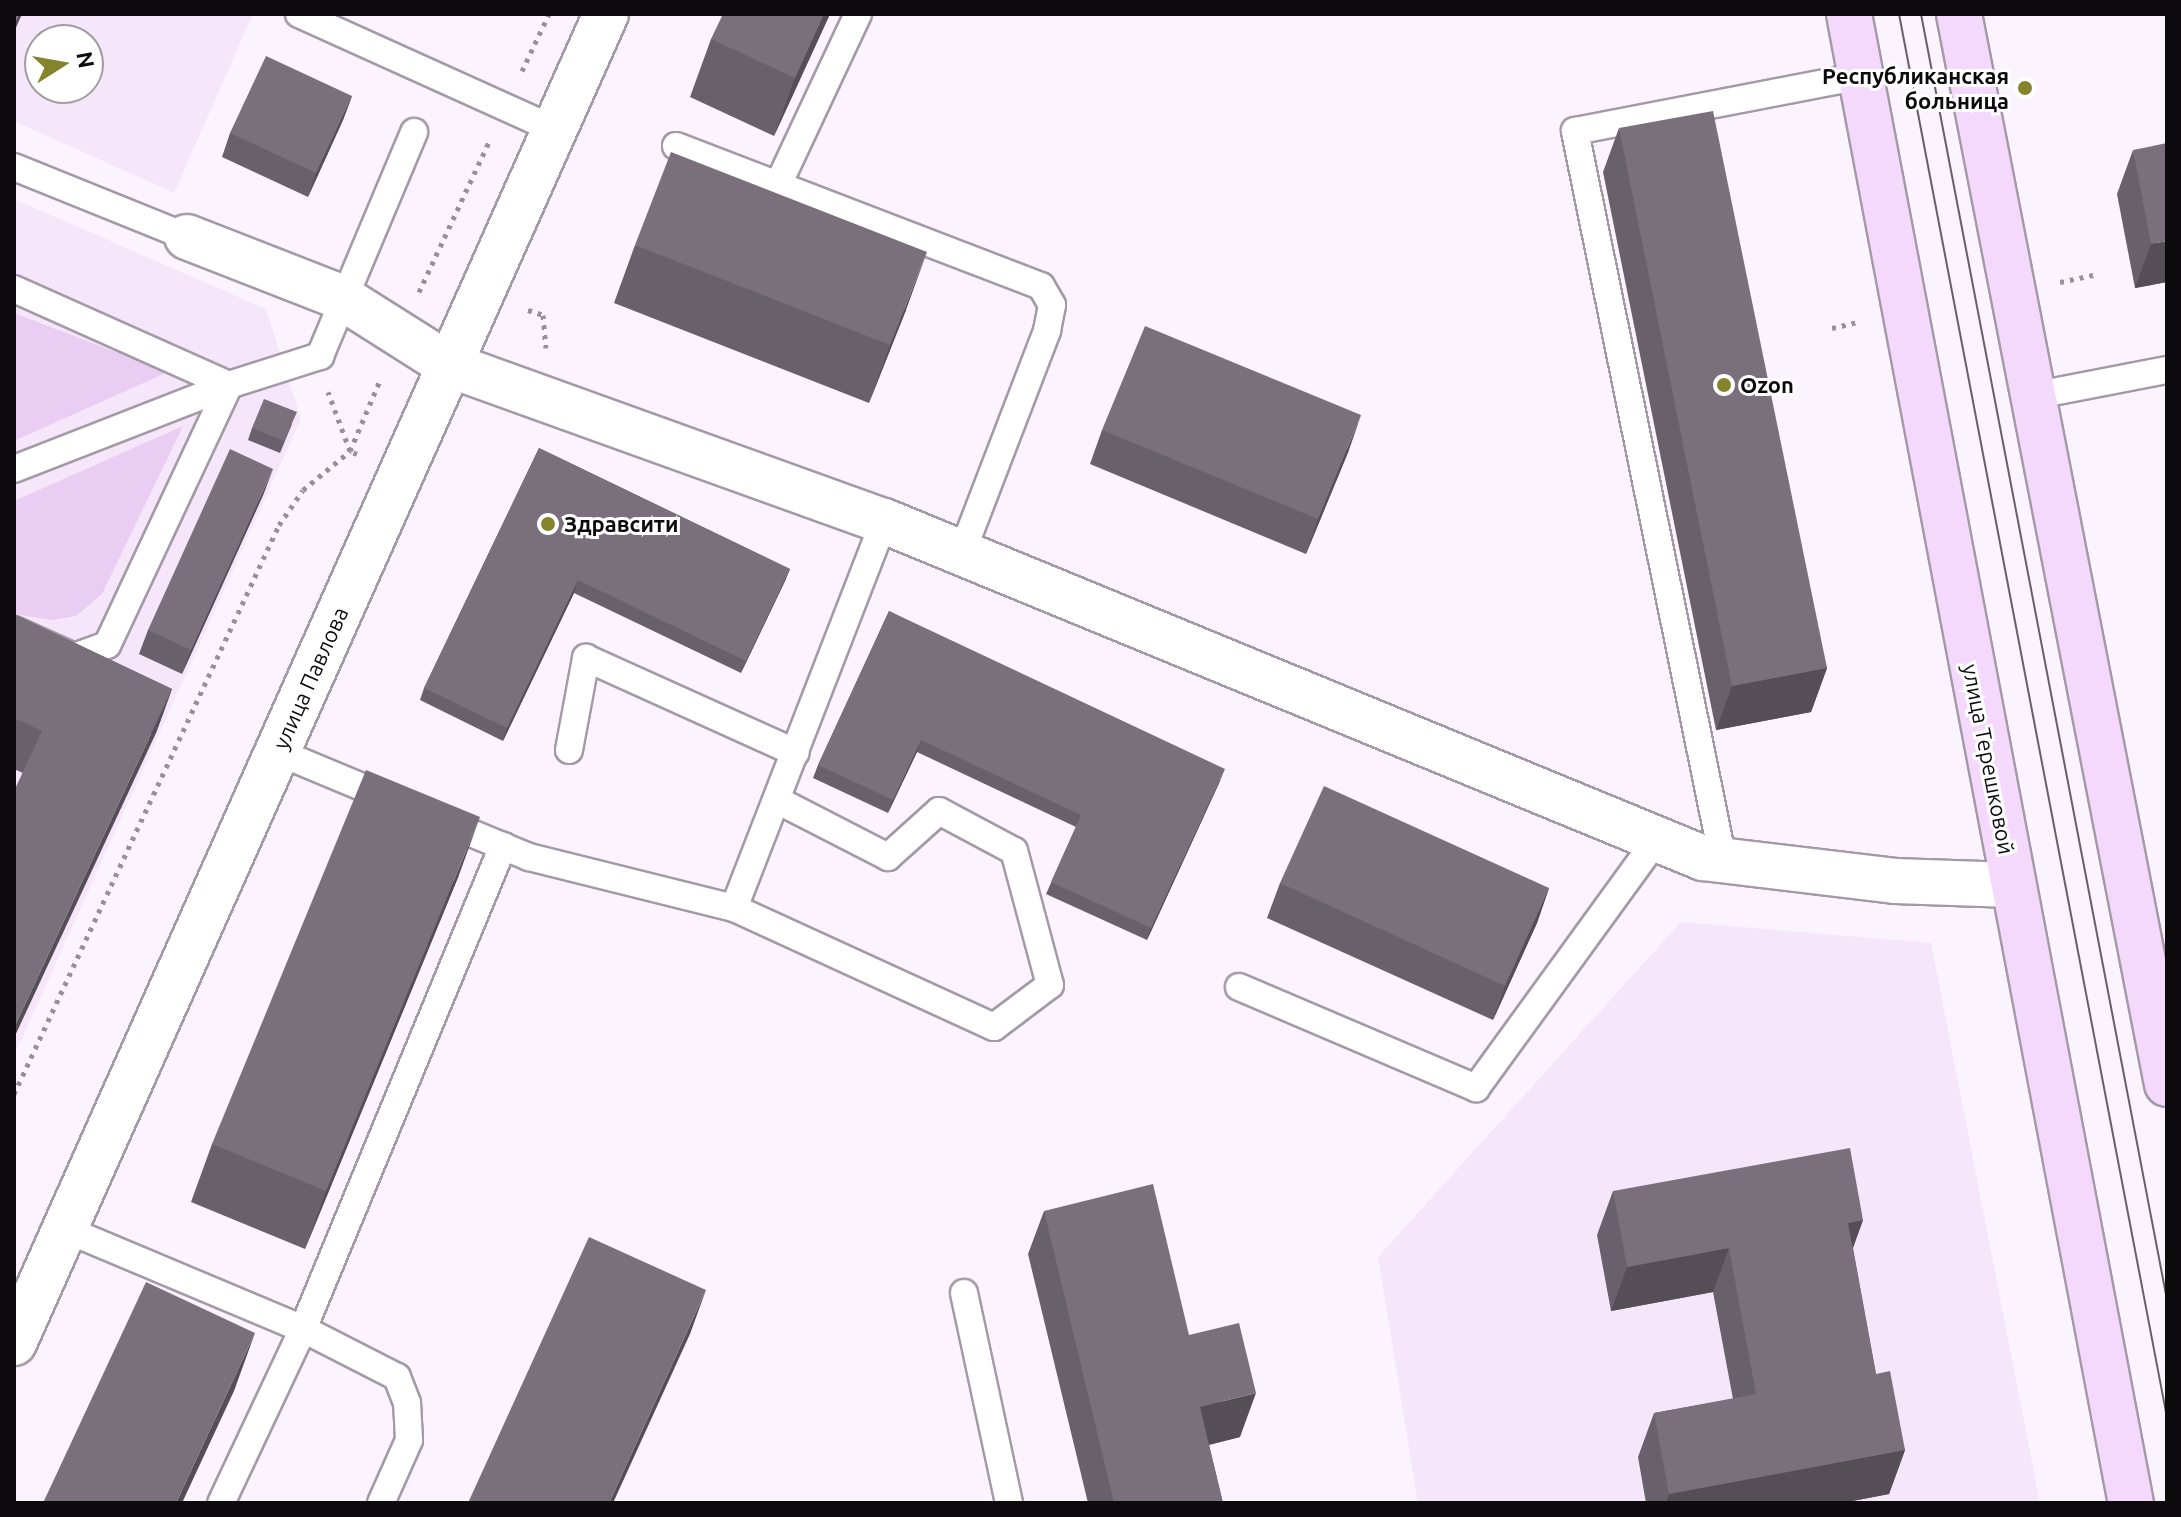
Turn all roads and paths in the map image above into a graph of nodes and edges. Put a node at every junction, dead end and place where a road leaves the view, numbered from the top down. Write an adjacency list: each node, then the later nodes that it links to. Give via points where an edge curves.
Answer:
1 (299, 14): 8 (lane)
2 (549, 14): 8 (path)
3 (606, 14): 9 (street, улица Павлова)
4 (858, 14): 13 (lane)
5 (1849, 14): 7 (main road, улица Терешковой)
6 (1959, 14): 22 (main road)
7 (1860, 76): 33 (lane, via 1575,131); 34 (main road, улица Терешковой)
8 (505, 108): 9 (lane); 16 (path)
9 (554, 129): 19 (street, улица Павлова)
10 (414, 132): 17 (lane)
11 (676, 146): 13 (lane)
12 (14, 167): 14 (lane)
13 (777, 187): 25 (lane, via 1041,286 1052,305)
14 (187, 237): 17 (street)
15 (14, 289): 21 (lane)
16 (420, 289)
17 (341, 297): 18 (lane); 19 (street)
18 (320, 356): 21 (lane); 39 (path, via 330,402 350,451 303,490 279,525)
19 (447, 364): 24 (street); 28 (street, улица Павлова)
20 (2167, 370): 22 (lane)
21 (229, 385): 23 (lane); 26 (lane, via 107,645 74,657)
22 (2037, 395): 37 (main road)
23 (14, 469)
24 (884, 521): 25 (street); 29 (lane)
25 (961, 555): 31 (street)
26 (14, 630)
27 (569, 750): 29 (lane, via 586,658)
28 (278, 752): 32 (lane); 40 (street, улица Павлова)
29 (796, 753): 30 (lane)
30 (777, 800): 35 (lane); 35 (lane, via 888,857 939,811 1014,851 1050,985 994,1027)
31 (1657, 839): 33 (street); 36 (lane, via 1476,1088)
32 (503, 846): 35 (lane); 42 (lane)
33 (1723, 860): 34 (street, via 1895,881)
34 (2012, 885): 47 (main road, улица Терешковой)
35 (734, 908)
36 (1239, 987)
37 (2163, 1040): 38 (main road)
38 (2167, 1084)
39 (14, 1094)
40 (65, 1229): 42 (lane); 43 (street, улица Павлова)
41 (964, 1293): 46 (lane)
42 (303, 1329): 44 (lane); 45 (lane, via 397,1377 407,1403 409,1440)
43 (14, 1343)
44 (221, 1503)
45 (381, 1503)
46 (1009, 1503)
47 (2131, 1503)

